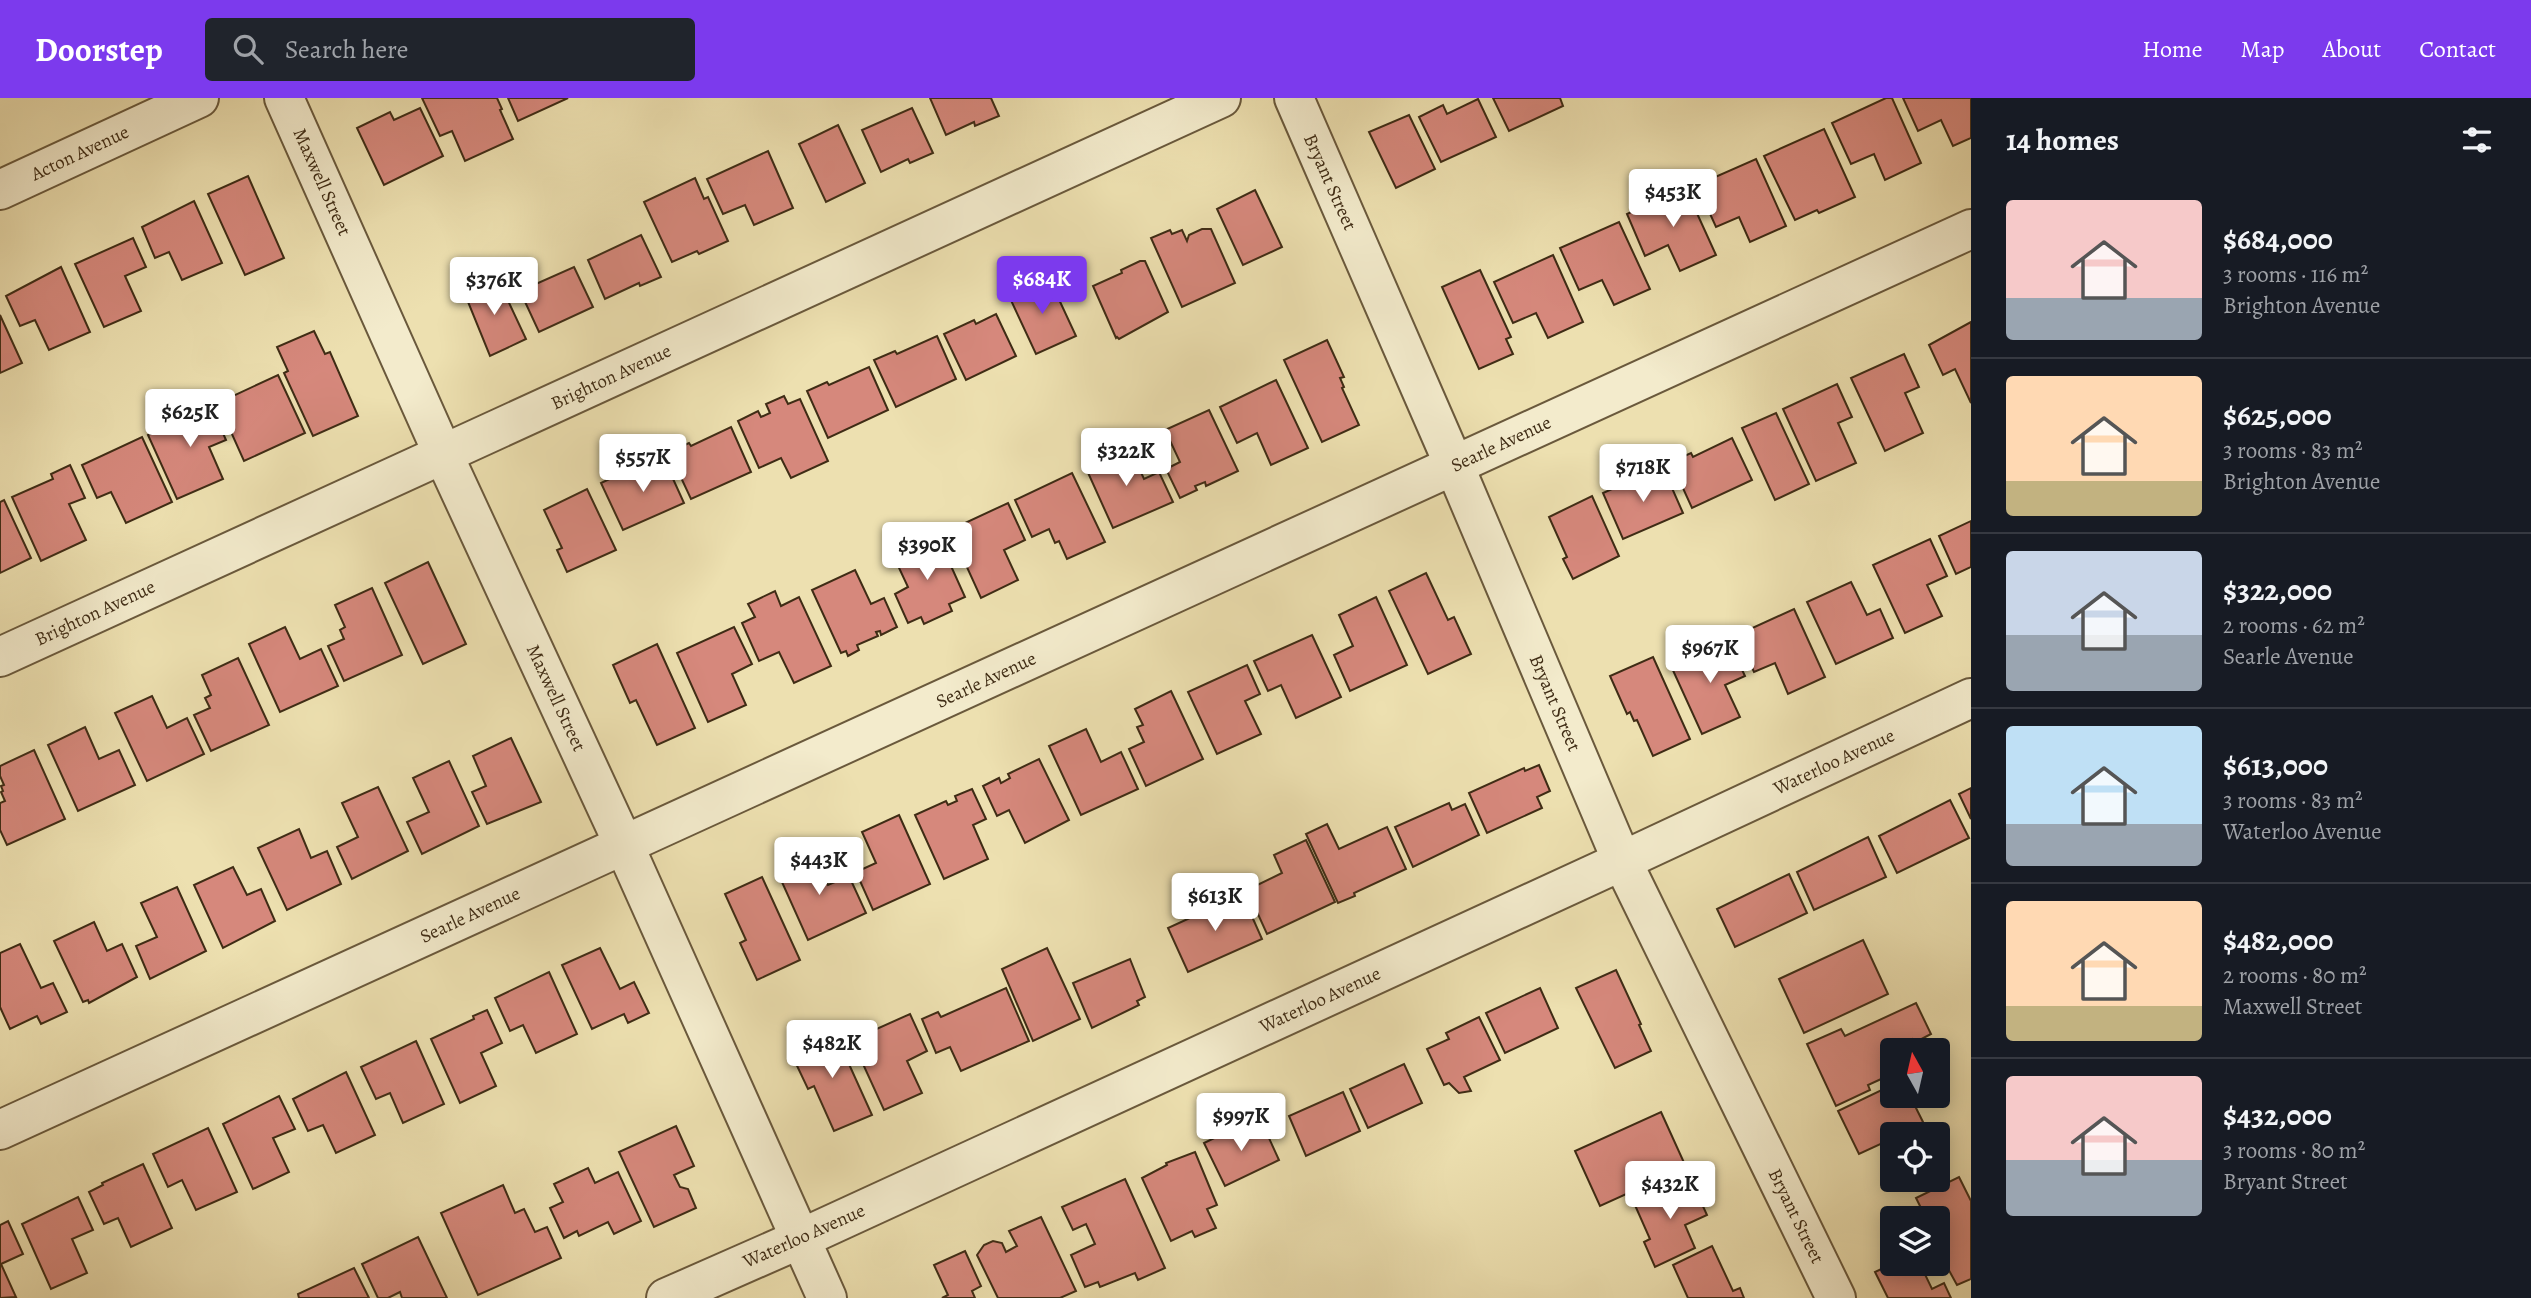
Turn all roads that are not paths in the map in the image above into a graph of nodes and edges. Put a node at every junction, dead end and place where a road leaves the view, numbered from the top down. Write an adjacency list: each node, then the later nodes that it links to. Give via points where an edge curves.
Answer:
1 (199, 98): 5 (street, Acton Avenue)
2 (284, 98): 7 (street, Maxwell Street)
3 (1222, 98): 7 (street, Brighton Avenue)
4 (1294, 98): 8 (street, Bryant Street)
5 (0, 190)
6 (1971, 229): 8 (street, Searle Avenue)
7 (443, 454): 9 (street, Brighton Avenue); 11 (street, Maxwell Street)
8 (1454, 465): 11 (street, Searle Avenue); 12 (street, Bryant Street)
9 (0, 657)
10 (1971, 698): 12 (street, Waterloo Avenue)
11 (624, 845): 13 (street, Searle Avenue); 14 (street, Maxwell Street)
12 (1622, 861): 14 (street, Waterloo Avenue); 17 (street, Bryant Street)
13 (0, 1130)
14 (800, 1239): 15 (street, Waterloo Avenue); 16 (street, Maxwell Street)
15 (666, 1298)
16 (827, 1298)
17 (1836, 1298)

